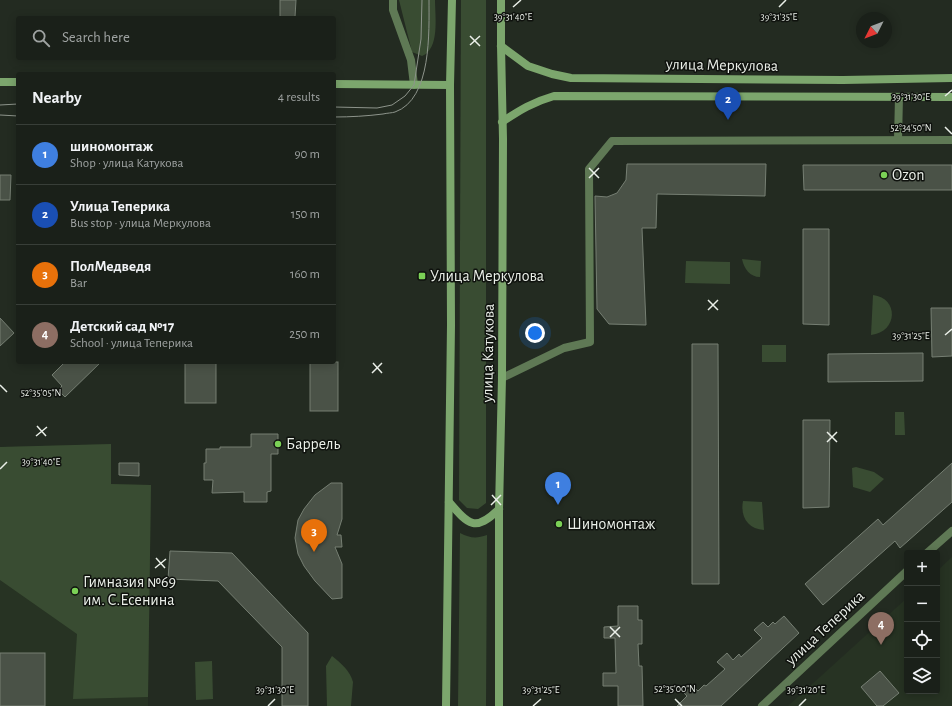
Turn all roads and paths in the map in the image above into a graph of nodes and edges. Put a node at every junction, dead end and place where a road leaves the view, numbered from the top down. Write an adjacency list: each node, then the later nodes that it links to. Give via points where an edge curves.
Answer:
1 (393, 0): 9 (street, via 393,10 411,60)
2 (452, 0): 10 (main road)
3 (501, 0): 4 (main road, улица Катукова)
4 (501, 46): 5 (main road, улица Меркулова, via 528,66 571,78); 13 (main road, улица Катукова)
5 (952, 78)
6 (0, 82): 7 (main road)
7 (16, 82)
8 (336, 84): 9 (main road)
9 (414, 85): 10 (main road)
10 (450, 85): 17 (main road, via 452,266)
11 (899, 96): 12 (main road, улица Меркулова); 13 (main road, улица Меркулова, via 554,96 538,100); 14 (street)
12 (952, 97)
13 (502, 122): 16 (main road, улица Катукова)
14 (898, 140): 15 (street); 16 (street, via 612,141 589,169 590,342 564,348)
15 (952, 140)
16 (502, 378): 18 (main road, улица Катукова)
17 (449, 502): 18 (main road, via 460,515 470,522 480,524); 22 (main road)
18 (499, 509): 23 (main road, улица Катукова)
19 (952, 531): 20 (street)
20 (930, 550)
21 (904, 574): 24 (street, улица Теперика)
22 (446, 706)
23 (499, 706)
24 (762, 706)

